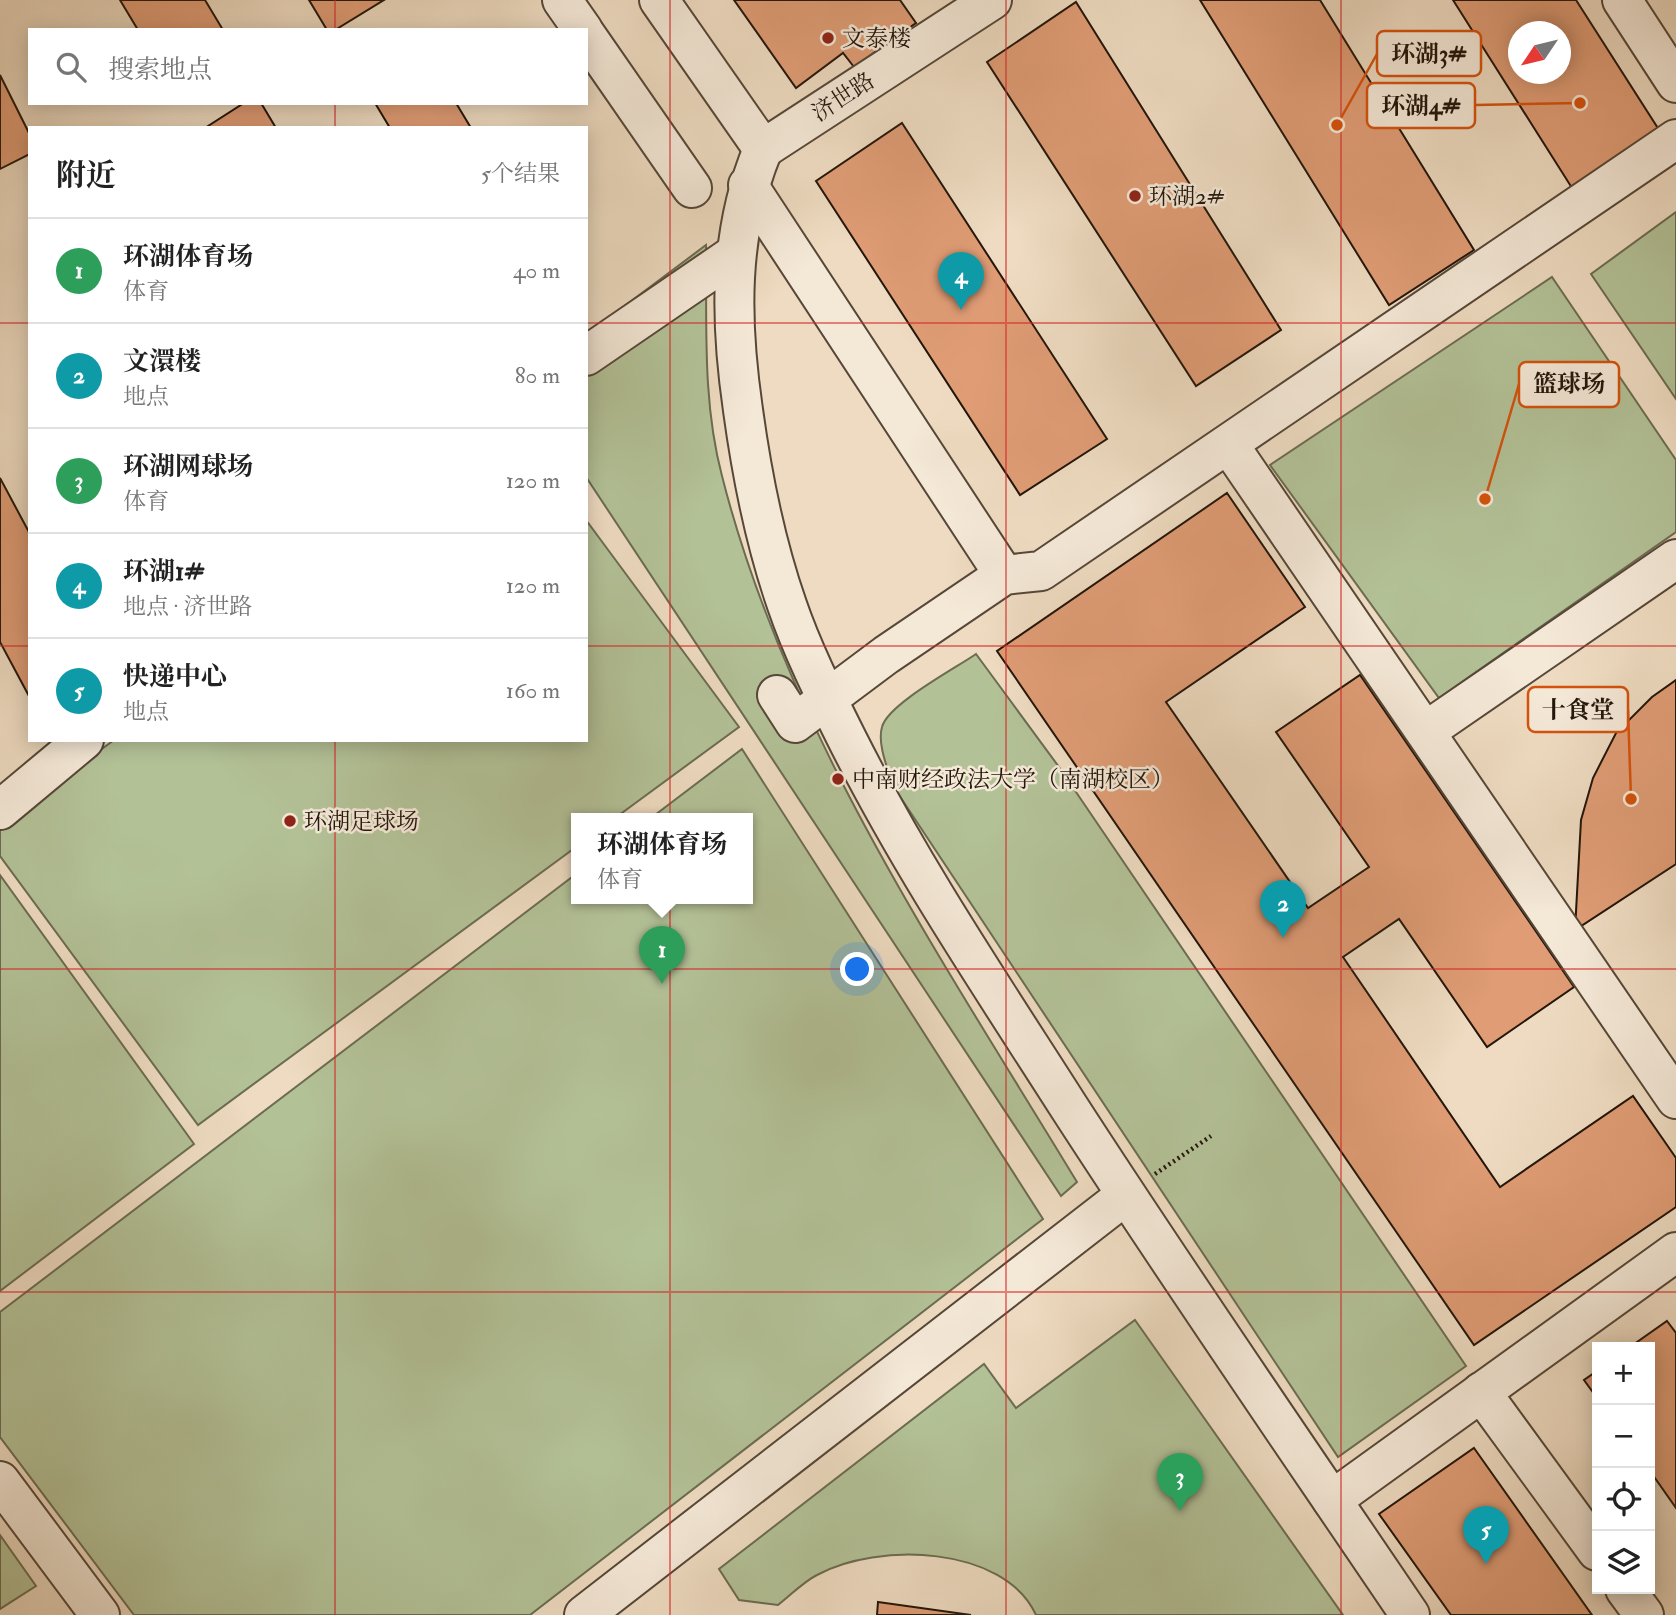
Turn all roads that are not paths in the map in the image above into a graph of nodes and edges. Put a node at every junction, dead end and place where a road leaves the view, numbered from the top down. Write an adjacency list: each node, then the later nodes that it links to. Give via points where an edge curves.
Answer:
1 (562, 0): 5 (street)
2 (659, 0): 9 (street)
3 (992, 0): 9 (street, 济世路)
4 (1622, 0): 7 (street)
5 (582, 28)
6 (588, 37): 11 (street)
7 (1674, 74)
8 (1676, 139): 14 (street)
9 (763, 149): 10 (street)
10 (748, 185): 12 (street); 16 (street)
11 (692, 188)
12 (735, 254): 13 (street); 18 (street, via 739,383 764,526 787,606)
13 (588, 355)
14 (1229, 445): 16 (street, via 1041,571); 19 (street)
15 (1676, 559): 19 (street)
16 (1004, 575): 18 (street)
17 (777, 695): 18 (street, via 795,723)
18 (826, 698): 23 (street, via 928,888)
19 (1426, 730): 22 (street)
20 (82, 742): 21 (street)
21 (0, 810)
22 (1676, 1099)
23 (1126, 1195): 27 (street); 31 (street)
24 (1676, 1253): 25 (street)
25 (1481, 1392): 27 (street); 28 (street)
26 (0, 1481): 30 (street)
27 (1332, 1500): 32 (street)
28 (1592, 1544)
29 (1629, 1594): 33 (street)
30 (100, 1615)
31 (584, 1615)
32 (1410, 1615)
33 (1644, 1615)

